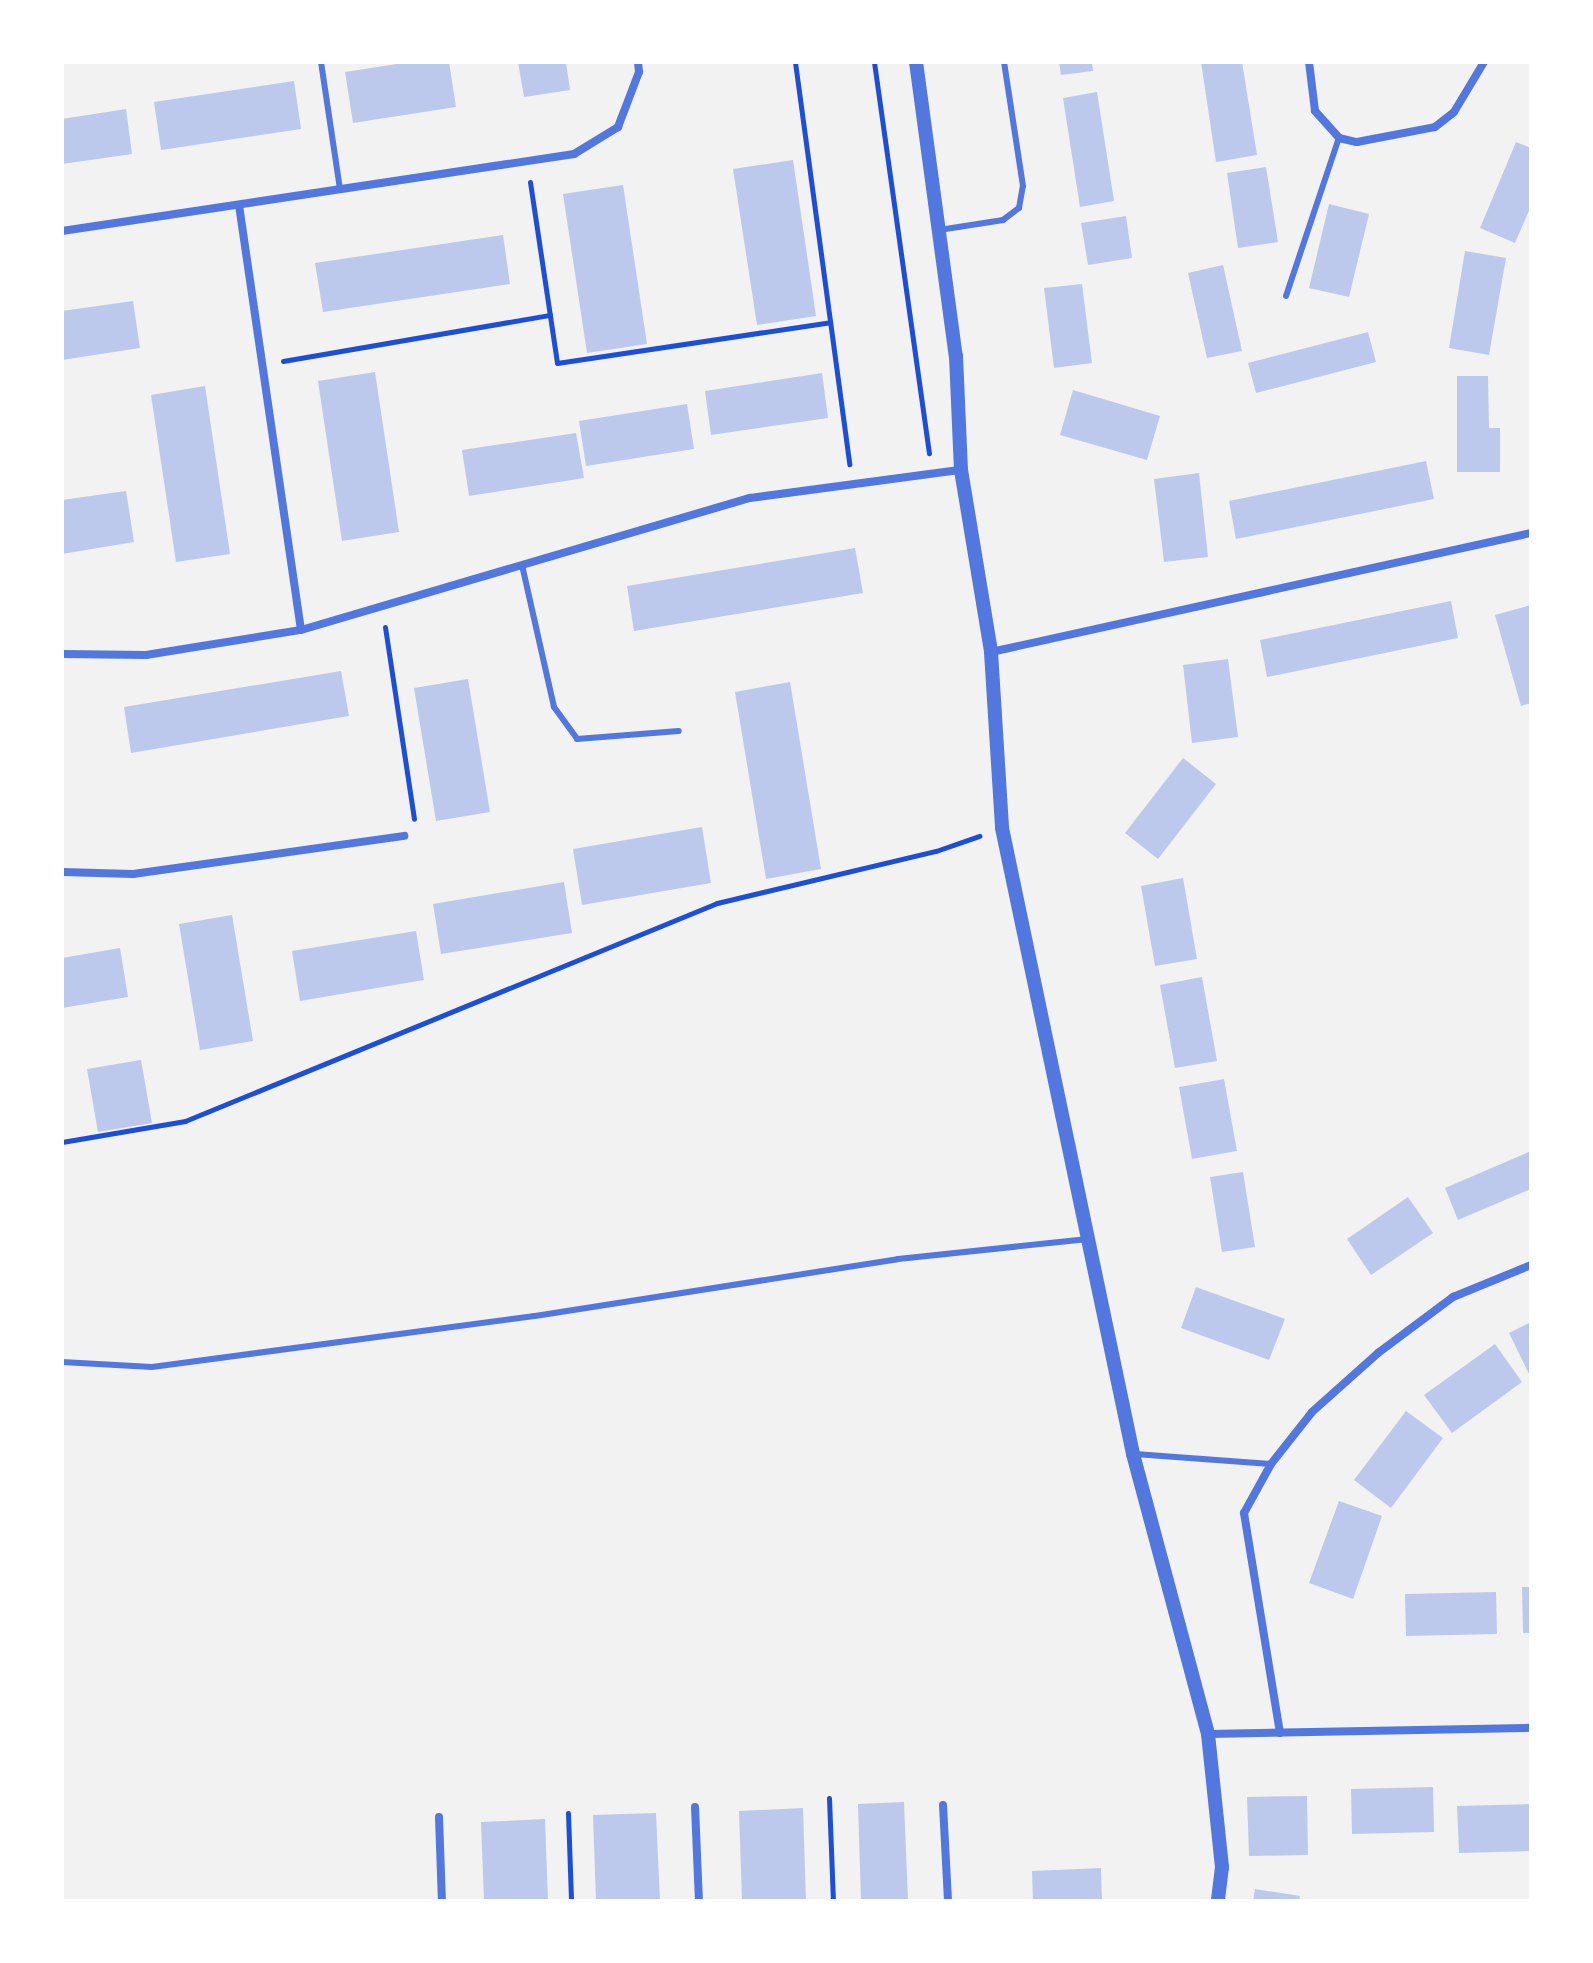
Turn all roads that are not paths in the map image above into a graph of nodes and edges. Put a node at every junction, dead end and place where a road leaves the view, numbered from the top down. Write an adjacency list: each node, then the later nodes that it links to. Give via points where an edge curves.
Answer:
1 (321, 62): 8 (lane)
2 (638, 62): 8 (street, via 618,127 574,154)
3 (916, 62): 10 (street)
4 (1004, 62): 10 (lane, via 1023,186 1019,208 1003,220)
5 (1309, 62): 7 (street, via 1315,111)
6 (1484, 62): 7 (street, via 1454,112 1435,127 1357,142)
7 (1339, 138): 12 (lane)
8 (340, 189): 9 (street)
9 (239, 205): 11 (street); 16 (street)
10 (939, 230): 13 (street, via 956,356)
11 (62, 231)
12 (1286, 296)
13 (961, 470): 15 (street, via 750,498); 17 (street)
14 (1531, 533): 17 (street)
15 (522, 565): 16 (street); 19 (lane, via 554,707 577,739)
16 (301, 630): 18 (street, via 146,655)
17 (991, 652): 22 (street, via 1002,828)
18 (62, 654)
19 (679, 731)
20 (404, 836): 21 (street, via 133,874)
21 (62, 872)
22 (1088, 1239): 24 (lane, via 898,1259 535,1316 152,1367); 25 (street)
23 (1531, 1265): 26 (street, via 1453,1297 1378,1353 1312,1412)
24 (62, 1362)
25 (1133, 1454): 26 (lane); 29 (street)
26 (1271, 1464): 28 (street, via 1244,1513)
27 (1531, 1728): 28 (street)
28 (1280, 1733): 29 (street)
29 (1208, 1734): 36 (street, via 1222,1867)
30 (943, 1805): 35 (street)
31 (695, 1807): 34 (street)
32 (439, 1817): 33 (street)
33 (442, 1901)
34 (699, 1901)
35 (948, 1901)
36 (1218, 1901)

